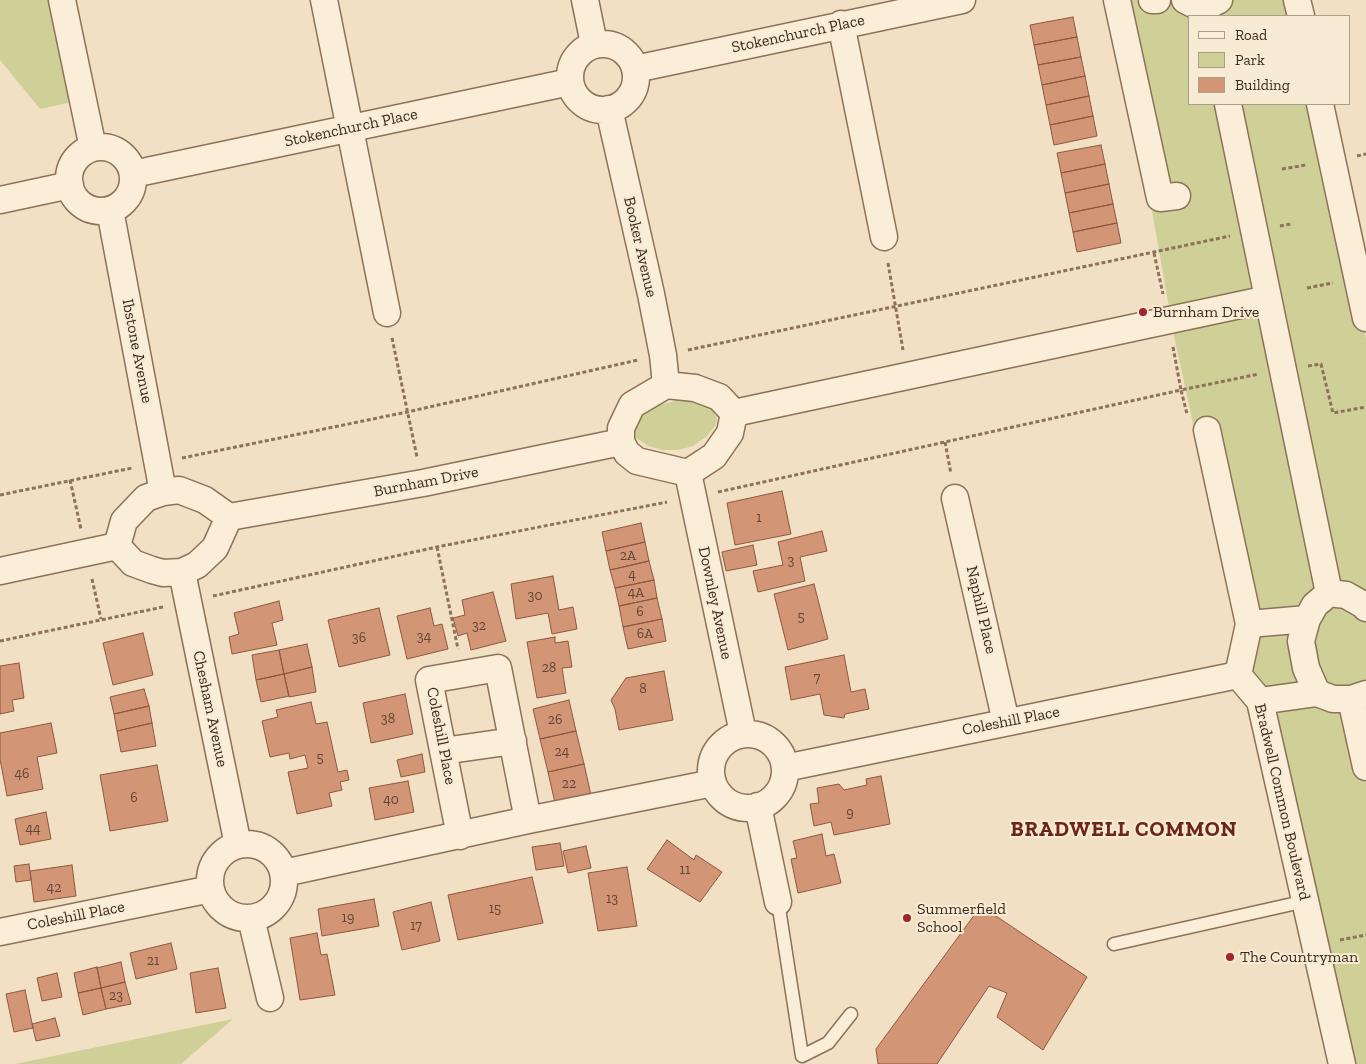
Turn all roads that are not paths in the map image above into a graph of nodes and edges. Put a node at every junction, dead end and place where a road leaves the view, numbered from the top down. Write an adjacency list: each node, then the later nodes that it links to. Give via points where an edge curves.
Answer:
1 (62, 0): 19 (street)
2 (324, 0): 18 (street)
3 (585, 0): 12 (street)
4 (962, 0): 9 (street, Stokenchurch Place)
5 (1117, 0): 22 (street, via 1160,198)
6 (1152, 0): 7 (street)
7 (1157, 0)
8 (1298, 0): 10 (street)
9 (913, 5): 11 (street, Stokenchurch Place)
10 (1301, 15)
11 (841, 24): 13 (street, Stokenchurch Place); 25 (street)
12 (594, 44): 13 (street, via 604,43 624,51); 14 (street, via 578,54 572,63)
13 (635, 69): 17 (street, via 634,90 620,106)
14 (570, 82): 17 (street, via 573,92 588,107); 18 (street, Stokenchurch Place)
15 (1228, 105): 27 (street)
16 (1320, 105): 26 (street)
17 (610, 109): 30 (street, Booker Avenue, via 651,294)
18 (350, 129): 20 (street, Stokenchurch Place); 28 (street)
19 (93, 148): 20 (street, via 119,152); 21 (street, via 77,158 72,166)
20 (133, 174): 24 (street, via 130,192)
21 (70, 185): 23 (street); 24 (street, via 80,203 99,211)
22 (1177, 196)
23 (0, 200)
24 (110, 210): 35 (street, Ibstone Avenue)
25 (884, 237)
26 (1362, 276): 29 (street)
27 (1268, 299): 31 (street); 41 (street)
28 (387, 313)
29 (1366, 318)
30 (666, 385): 31 (street, via 695,388 719,396); 33 (street, via 632,406 621,428)
31 (734, 413): 34 (street, via 730,433 714,456)
32 (1207, 430): 44 (street)
33 (621, 442): 34 (street, via 638,461); 37 (street, Burnham Drive, via 423,484)
34 (688, 473): 50 (street, Downley Avenue)
35 (163, 492): 37 (street, via 179,490 205,500); 38 (street, via 146,498 124,521)
36 (955, 498): 49 (street, Naphill Place)
37 (229, 517): 40 (street, via 215,548 197,565)
38 (117, 546): 39 (street); 40 (street, via 133,563 164,573)
39 (0, 571)
40 (182, 572): 59 (street, Chesham Avenue)
41 (1329, 593): 42 (street, via 1346,595); 43 (street, via 1315,605)
42 (1366, 606)
43 (1307, 619): 44 (street); 46 (street, via 1302,641 1306,668)
44 (1248, 624): 45 (street)
45 (1238, 675): 48 (street, Bradwell Common Boulevard); 49 (street, Coleshill Place)
46 (1317, 693): 47 (street, via 1334,699); 48 (street)
47 (1359, 697): 53 (street)
48 (1260, 701): 62 (street, Bradwell Common Boulevard)
49 (1006, 722): 54 (street, Coleshill Place)
50 (743, 733): 54 (street, via 763,736 774,744); 55 (street, via 729,738 713,757 710,770)
51 (513, 741): 52 (street); 52 (street, Coleshill Place, via 498,668 429,680); 57 (street, Coleshill Place)
52 (443, 751): 58 (street, Coleshill Place)
53 (1366, 767)
54 (785, 768): 56 (street, via 784,781 778,792)
55 (713, 783): 56 (street, via 722,798 733,805); 57 (street)
56 (758, 806): 63 (street)
57 (528, 820): 58 (street)
58 (460, 836): 60 (street)
59 (238, 845): 60 (street, via 262,846 272,852); 61 (street, via 228,849 213,866)
60 (284, 873): 64 (street, via 281,897 274,908)
61 (211, 889): 64 (street, via 221,908 240,918); 65 (street, Coleshill Place)
62 (1306, 901): 66 (lane); 69 (street, Bradwell Common Boulevard)
63 (778, 902): 68 (lane, via 802,1056 828,1043)
64 (251, 918): 67 (street)
65 (0, 932)
66 (1114, 944)
67 (270, 998)
68 (851, 1014)
69 (1342, 1064)

